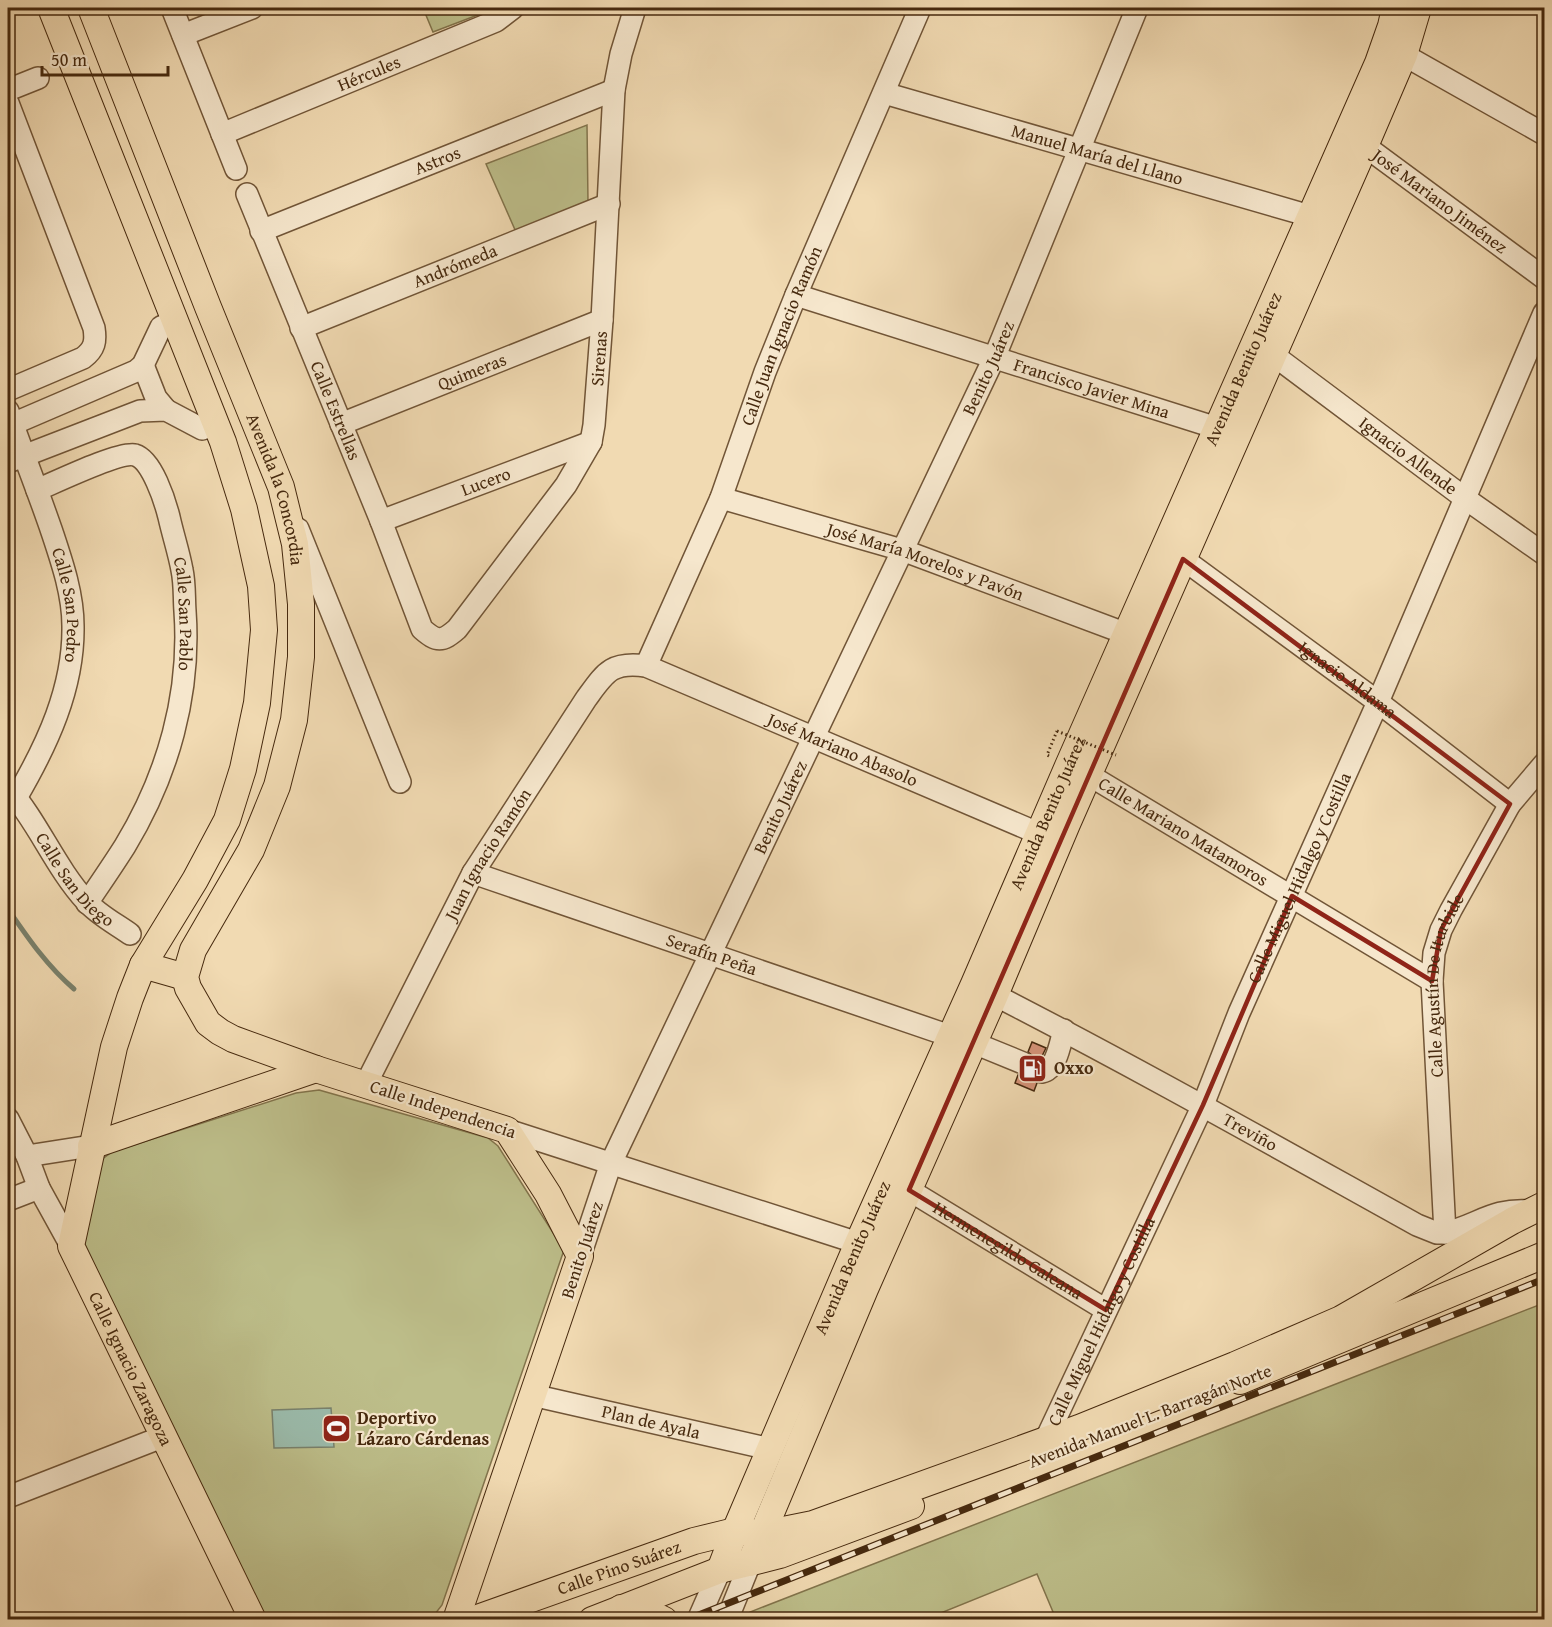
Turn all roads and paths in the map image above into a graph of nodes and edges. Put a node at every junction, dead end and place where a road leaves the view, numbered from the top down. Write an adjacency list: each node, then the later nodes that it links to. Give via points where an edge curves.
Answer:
1 (51, 8): 32 (main road, Avenida la Concordia)
2 (91, 8): 29 (main road, Avenida la Concordia)
3 (172, 8): 11 (street)
4 (252, 8): 11 (street)
5 (513, 8): 18 (street, Hércules, via 496,21)
6 (635, 8): 15 (street, Sirenas)
7 (920, 8): 16 (street, Calle Juan Ignacio Ramón)
8 (1137, 8): 21 (street, Benito Juárez)
9 (1395, 8): 25 (main road, Avenida Benito Juárez, via 1378,63)
10 (1418, 8): 12 (main road, Avenida Benito Juárez)
11 (183, 35): 18 (street)
12 (1404, 55): 19 (street); 20 (main road, Avenida Benito Juárez)
13 (38, 78): 14 (street)
14 (8, 90)
15 (614, 90): 24 (street, Sirenas); 26 (street, Astros)
16 (884, 93): 21 (street, Manuel María del Llano); 28 (street, Calle Juan Ignacio Ramón)
17 (8, 103): 37 (street, via 96,340 83,358)
18 (222, 134): 22 (street)
19 (1545, 134)
20 (1365, 146): 27 (street, José Mariano Jiménez); 34 (main road, Avenida Benito Juárez)
21 (1080, 149): 25 (street, Manuel María del Llano); 35 (street, Benito Juárez)
22 (236, 169)
23 (247, 194): 26 (street, Calle Estrellas)
24 (609, 204): 31 (street, Sirenas); 33 (street, Andrómeda)
25 (1310, 216): 46 (main road, Avenida Benito Juárez)
26 (261, 231): 33 (street, Calle Estrellas)
27 (1545, 278)
28 (796, 295): 35 (street, Francisco Javier Mina); 52 (street, Calle Juan Ignacio Ramón)
29 (208, 308): 32 (main road); 41 (main road, Avenida la Concordia)
30 (1545, 313): 53 (street, Calle Miguel Hidalgo y Costilla)
31 (603, 320): 45 (street, Quimeras); 48 (street, Sirenas)
32 (174, 321): 36 (street, via 161,327); 44 (main road, Avenida la Concordia)
33 (301, 328): 45 (street, Calle Estrellas)
34 (1272, 354): 53 (street, Ignacio Allende); 57 (main road, Avenida Benito Juárez)
35 (995, 356): 46 (street, Francisco Javier Mina); 55 (street, Benito Juárez)
36 (143, 365): 38 (street); 40 (street, via 156,398)
37 (8, 390)
38 (89, 392): 39 (street); 43 (street)
39 (50, 409): 42 (street); 47 (street)
40 (166, 410): 43 (street, via 140,411); 44 (street, via 202,429)
41 (250, 410): 44 (main road); 50 (main road, Avenida la Concordia)
42 (9, 420): 49 (street, Calle San Pedro)
43 (103, 424): 47 (street)
44 (216, 424): 76 (main road, Avenida la Concordia, via 244,509 261,586 264,630 257,703 227,820)
45 (340, 424): 54 (street, Calle Estrellas)
46 (1217, 428): 59 (main road, Avenida Benito Juárez)
47 (63, 440): 49 (street)
48 (591, 442): 54 (street, Lucero); 58 (street, Sirenas, via 566,485 457,629 440,640)
49 (16, 459): 51 (street, Calle San Pedro)
50 (281, 487): 67 (street); 77 (main road, Avenida la Concordia, via 295,544 300,604 301,657 294,720 277,786 251,850 193,950)
51 (37, 490): 68 (street, Calle San Pedro, via 64,568 73,626 69,674 57,717 39,759); 73 (street, Calle San Pablo, via 117,457 142,458 151,469 167,510 183,572 187,641 182,701 171,743 154,790 126,845)
52 (721, 498): 55 (street, José María Morelos y Pavón); 60 (street, Calle Juan Ignacio Ramón)
53 (1466, 499): 56 (street, Ignacio Allende); 61 (street, Calle Miguel Hidalgo y Costilla)
54 (381, 521): 58 (street, Calle Estrellas)
55 (902, 550): 59 (street, José María Morelos y Pavón); 62 (street, Benito Juárez)
56 (1545, 554)
57 (1183, 559): 61 (street, Ignacio Aldama); 66 (main road, Avenida Benito Juárez)
58 (422, 629)
59 (1127, 634): 70 (main road, Avenida Benito Juárez)
60 (646, 666): 62 (street, José Mariano Abasolo); 71 (street, Juan Ignacio Ramón, via 629,663 604,674)
61 (1378, 702): 69 (street, Ignacio Aldama); 72 (street, Calle Miguel Hidalgo y Costilla)
62 (815, 737): 70 (street, José Mariano Abasolo); 75 (street, Benito Juárez)
63 (1047, 755): 64 (path, bridge, via 1057,731)
64 (1116, 755)
65 (1545, 764): 69 (street, Calle Agustín De Iturbide)
66 (1089, 775): 72 (street, Calle Mariano Matamoros); 79 (main road, Avenida Benito Juárez)
67 (400, 782)
68 (12, 793): 73 (street, Calle San Diego)
69 (1510, 804): 78 (street, Calle Agustín De Iturbide, via 1441,930)
70 (1040, 834): 79 (main road, Avenida Benito Juárez)
71 (473, 873): 75 (street, Serafín Peña); 83 (street, Juan Ignacio Ramón)
72 (1292, 896): 78 (street, Calle Mariano Matamoros); 84 (street, Calle Miguel Hidalgo y Costilla)
73 (87, 903): 74 (street, Calle San Diego)
74 (130, 934)
75 (709, 954): 81 (street, Serafín Peña); 89 (street, Benito Juárez)
76 (143, 965): 77 (main road); 87 (main road, Avenida la Concordia, via 114,1047)
77 (185, 977): 82 (main road, Calle Independencia, via 200,1012 220,1032)
78 (1432, 981): 94 (street, Calle Agustín De Iturbide)
79 (985, 990): 80 (street, Treviño); 81 (main road, Avenida Benito Juárez)
80 (1065, 1030): 81 (street, Serafín Peña, via 1049,1070 1033,1068); 84 (street, Treviño)
81 (962, 1040): 91 (main road, Avenida Benito Juárez); 95 (main road, Avenida Benito Juárez)
82 (316, 1069): 83 (main road, Calle Independencia); 87 (main road)
83 (366, 1084): 86 (main road, Calle Independencia)
84 (1203, 1105): 94 (street, Treviño, via 1417,1225); 99 (street, Calle Miguel Hidalgo y Costilla)
85 (8, 1119): 88 (street, Calle Ignacio Zaragoza)
86 (507, 1130): 89 (street, Calle Independencia); 98 (main road, via 548,1194)
87 (92, 1146): 88 (street); 96 (main road, Avenida la Concordia)
88 (27, 1156): 90 (street, Calle Ignacio Zaragoza)
89 (610, 1163): 95 (street, Calle Independencia); 98 (street, Benito Juárez)
90 (39, 1188): 92 (street); 96 (street, Calle Ignacio Zaragoza)
91 (909, 1190): 99 (street, Hermenegildo Galeana); 106 (main road, Avenida Benito Juárez)
92 (8, 1200)
93 (1539, 1208): 94 (street, via 1500,1212); 102 (main road, Avenida Manuel L. Barragán Norte, via 1341,1319)
94 (1445, 1233)
95 (858, 1243): 103 (main road, Avenida Benito Juárez)
96 (71, 1246): 101 (main road, Calle Ignacio Zaragoza)
97 (1545, 1255): 107 (main road, Avenida Manuel L. Barragán Norte, via 1082,1442)
98 (580, 1256): 100 (main road, Benito Juárez)
99 (1106, 1310): 102 (street, Calle Miguel Hidalgo y Costilla)
100 (532, 1395): 103 (street, Plan de Ayala); 111 (main road, Benito Juárez)
101 (162, 1437): 104 (street); 110 (main road, Calle Ignacio Zaragoza)
102 (1046, 1439): 106 (main road, Avenida Manuel L. Barragán Norte, via 813,1524)
103 (770, 1449): 105 (main road, Avenida Benito Juárez)
104 (8, 1497)
105 (735, 1531): 106 (main road, Avenida Manuel L. Barragán Norte); 108 (main road, Avenida Benito Juárez); 112 (main road, Calle Pino Suárez, via 664,1551)
106 (763, 1534): 107 (main road, Avenida Benito Juárez)
107 (750, 1563): 108 (main road, Avenida Manuel L. Barragán Norte); 116 (street, Avenida Benito Juárez)
108 (720, 1570): 109 (main road, Calle Pino Suárez); 115 (street, Avenida Benito Juárez)
109 (621, 1608): 113 (main road, Calle Pino Suárez); 114 (main road)
110 (253, 1620)
111 (456, 1620)
112 (472, 1620)
113 (592, 1620)
114 (664, 1620)
115 (698, 1620)
116 (727, 1620)

